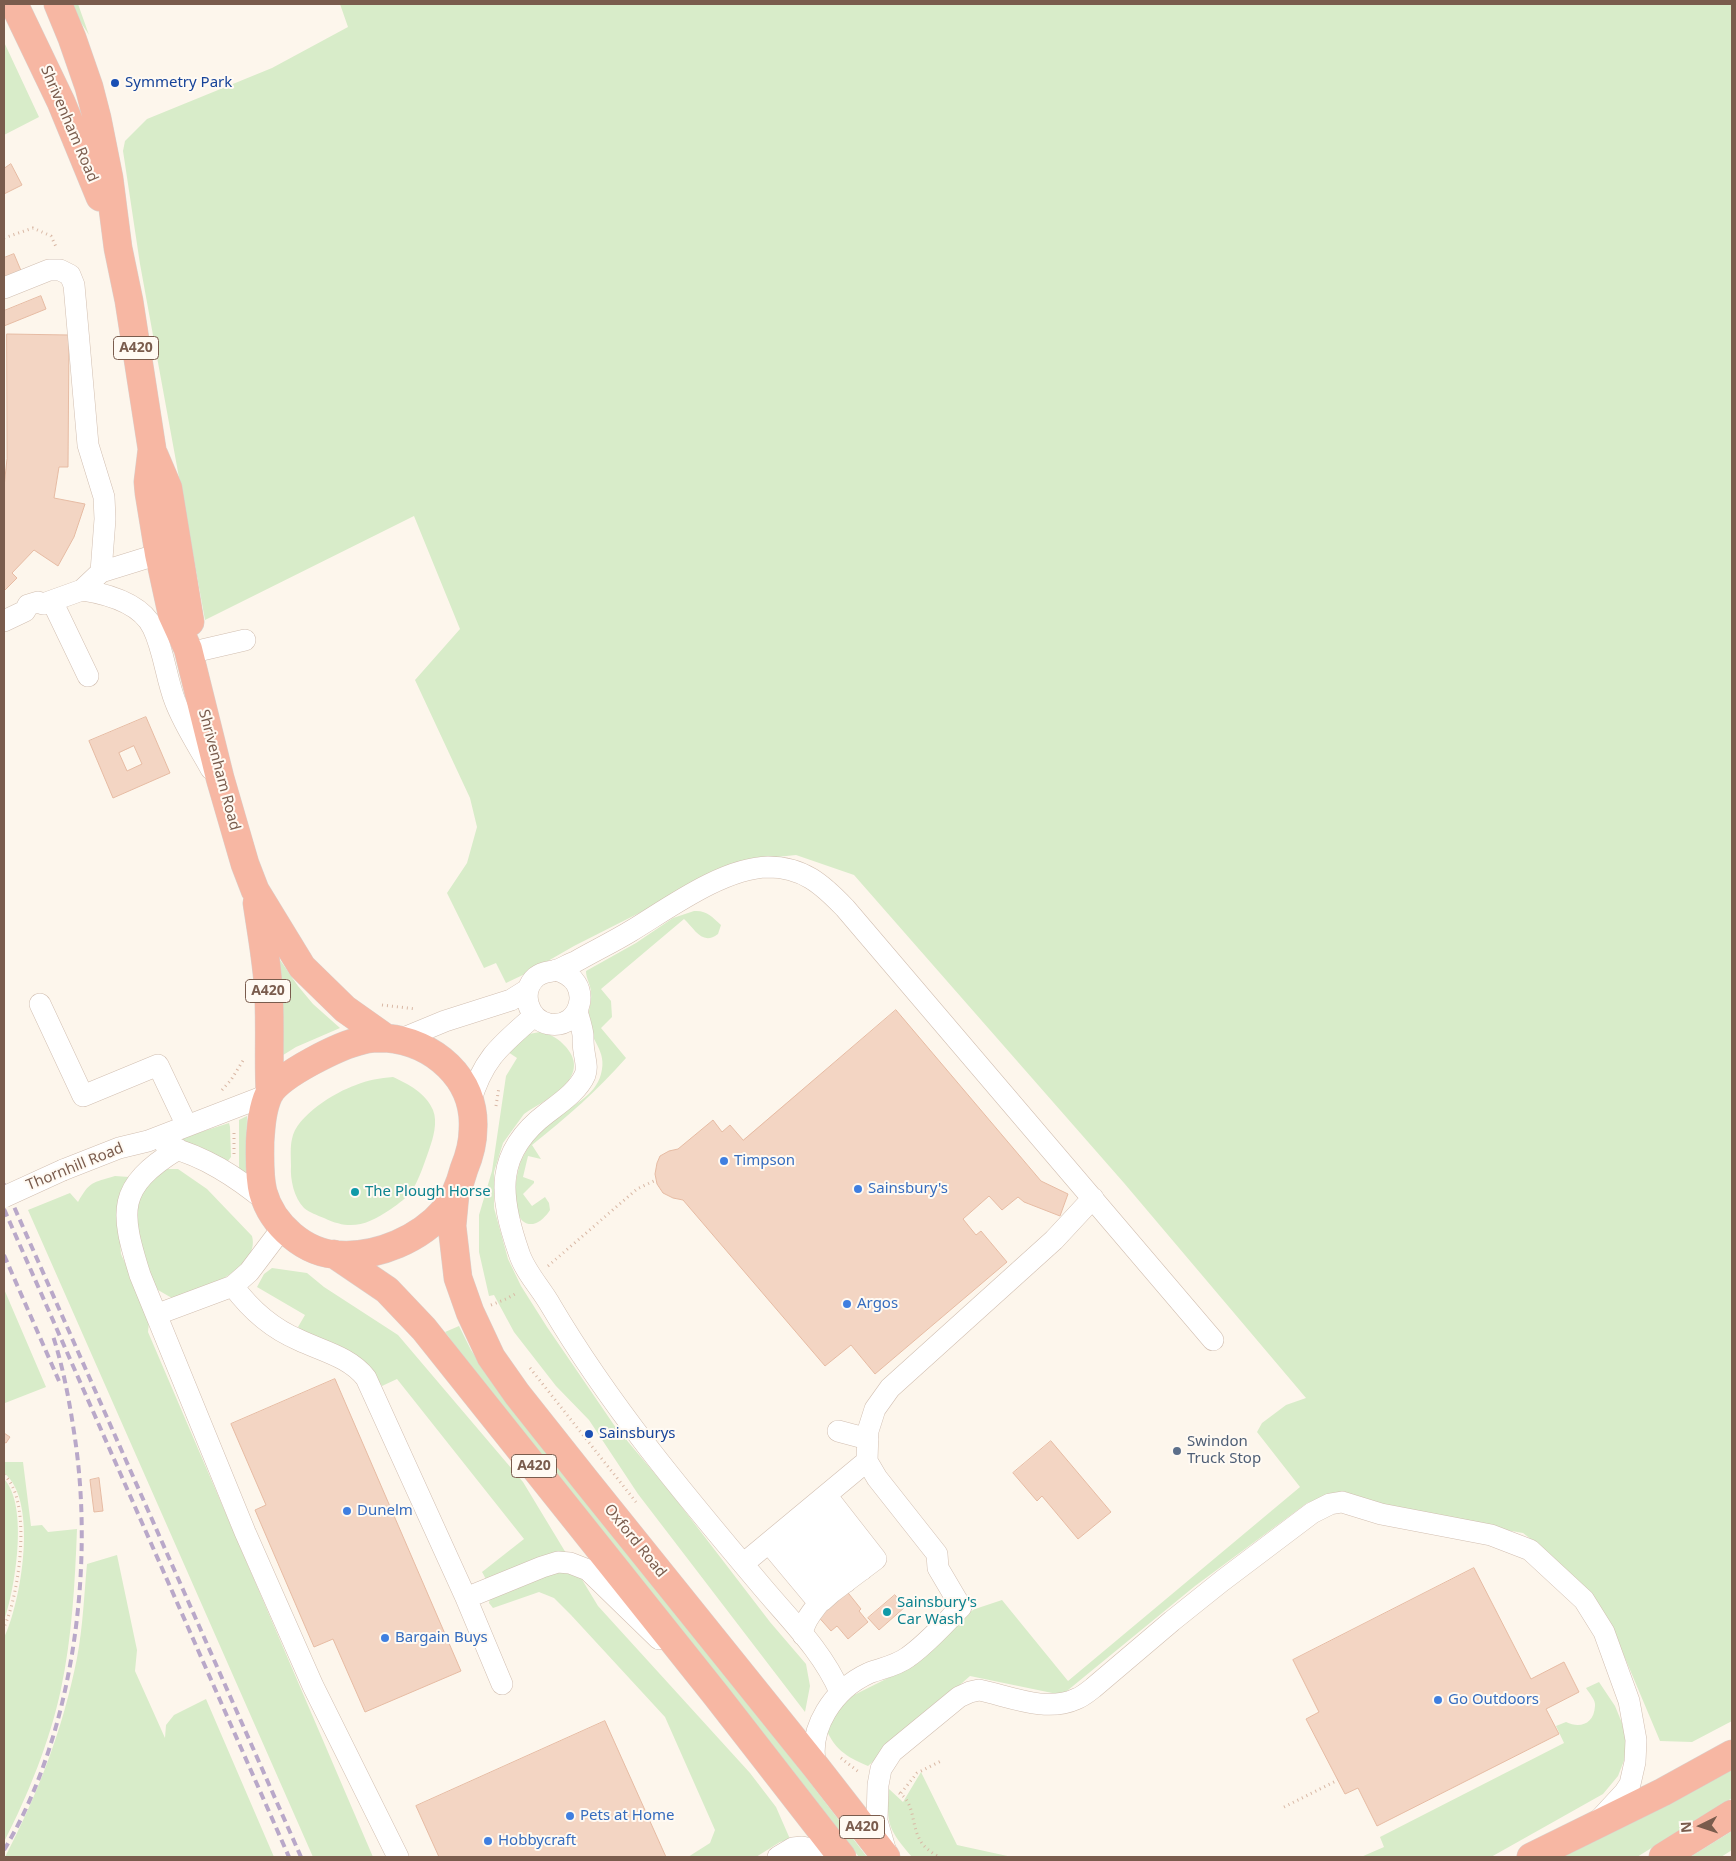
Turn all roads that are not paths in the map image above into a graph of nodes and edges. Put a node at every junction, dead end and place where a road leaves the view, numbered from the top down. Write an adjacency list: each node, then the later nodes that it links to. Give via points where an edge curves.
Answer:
1 (14, 4): 3 (highway, Shrivenham Road / A420, via 62,102)
2 (58, 4): 3 (highway, Shrivenham Road / A420, via 81,62 97,118)
3 (118, 248): 5 (highway, Shrivenham Road / A420, via 152,449 168,488)
4 (4, 288): 6 (street, via 50,270 60,270 70,276 76,292 88,444 104,497)
5 (170, 558): 6 (street); 11 (highway, Shrivenham Road / A420, via 172,614)
6 (102, 572): 7 (street)
7 (82, 590): 8 (street); 13 (street, via 125,602 151,624 174,700)
8 (40, 605): 9 (street); 12 (street)
9 (4, 621)
10 (245, 640): 11 (street)
11 (188, 651): 13 (highway, Shrivenham Road / A420)
12 (88, 676)
13 (224, 794): 14 (highway, Shrivenham Road / A420)
14 (255, 890): 20 (highway, Shrivenham Road / A420, via 302,967 359,1020); 22 (highway, Shrivenham Road / A420, via 268,982)
15 (556, 970): 16 (street, via 542,973); 18 (street, via 564,972 577,985 580,993); 29 (street, via 721,879 766,867 804,873 825,886 846,908)
16 (527, 990): 19 (street, via 528,1006); 20 (street, via 512,1000)
17 (40, 1004): 24 (street, via 83,1096 158,1065)
18 (577, 1011): 19 (street, via 566,1021); 21 (street)
19 (544, 1020): 21 (street); 23 (street, via 509,1037 492,1056 477,1082)
20 (392, 1039): 22 (highway, A420, via 362,1040 341,1048 300,1068); 23 (highway, A420, via 430,1050 445,1062 459,1078)
21 (584, 1051): 40 (street, via 586,1070 580,1084 526,1130 516,1144 504,1190 508,1220 521,1260 574,1345 658,1462)
22 (270, 1093): 24 (street, Thornhill Road); 30 (highway, A420, via 263,1114 260,1151 261,1182)
23 (470, 1103): 27 (highway, A420, via 472,1136 468,1159)
24 (187, 1126): 25 (street, Thornhill Road)
25 (148, 1142): 26 (street, Thornhill Road); 28 (street, Thornhill Road, bridge, via 119,1148)
26 (178, 1150): 30 (street, Thornhill Road, via 208,1161); 34 (street, via 162,1159 137,1182 127,1209 129,1237 140,1275)
27 (455, 1194): 32 (highway, A420, via 441,1214 406,1240 371,1253); 48 (highway, Oxford Road / A420, via 452,1226 458,1278 491,1358)
28 (4, 1197)
29 (1092, 1198): 35 (street); 37 (street, via 1047,1246 890,1388 875,1409)
30 (267, 1202): 31 (highway, A420)
31 (283, 1227): 32 (highway, A420, via 310,1248); 33 (street, via 249,1272)
32 (334, 1254): 46 (highway, A420, via 387,1290 424,1329)
33 (234, 1286): 34 (street); 42 (street, via 244,1301 281,1331 347,1361 366,1378)
34 (158, 1314): 51 (street, via 249,1541 313,1686)
35 (1213, 1340)
36 (838, 1431): 37 (street)
37 (868, 1439): 38 (street)
38 (867, 1461): 39 (street); 45 (street, via 937,1554 938,1568 961,1607 906,1658 852,1682)
39 (797, 1519): 40 (street); 41 (street); 41 (street); 41 (street, via 876,1559)
40 (743, 1564): 43 (street)
41 (840, 1587): 43 (street, via 808,1618)
42 (466, 1598): 44 (street); 46 (street, via 550,1564 579,1565 588,1570)
43 (803, 1635): 45 (street, via 816,1650)
44 (502, 1684)
45 (840, 1692): 48 (street, via 819,1723 814,1751)
46 (716, 1695): 53 (highway, A420)
47 (1732, 1754): 50 (highway)
48 (816, 1766): 54 (highway, Oxford Road / A420)
49 (1732, 1814): 56 (highway)
50 (1590, 1829): 54 (street, via 1630,1784 1636,1740 1628,1701 1604,1632 1584,1600 1530,1550 1512,1542 1491,1534 1381,1514 1342,1502 1312,1513 1192,1604 1077,1699 1062,1704 1042,1704 979,1690 959,1697 892,1752 881,1769 877,1821); 55 (highway)
51 (398, 1857)
52 (778, 1857): 53 (street, via 793,1848 802,1847)
53 (842, 1857)
54 (887, 1857)
55 (1531, 1857)
56 (1663, 1857)

